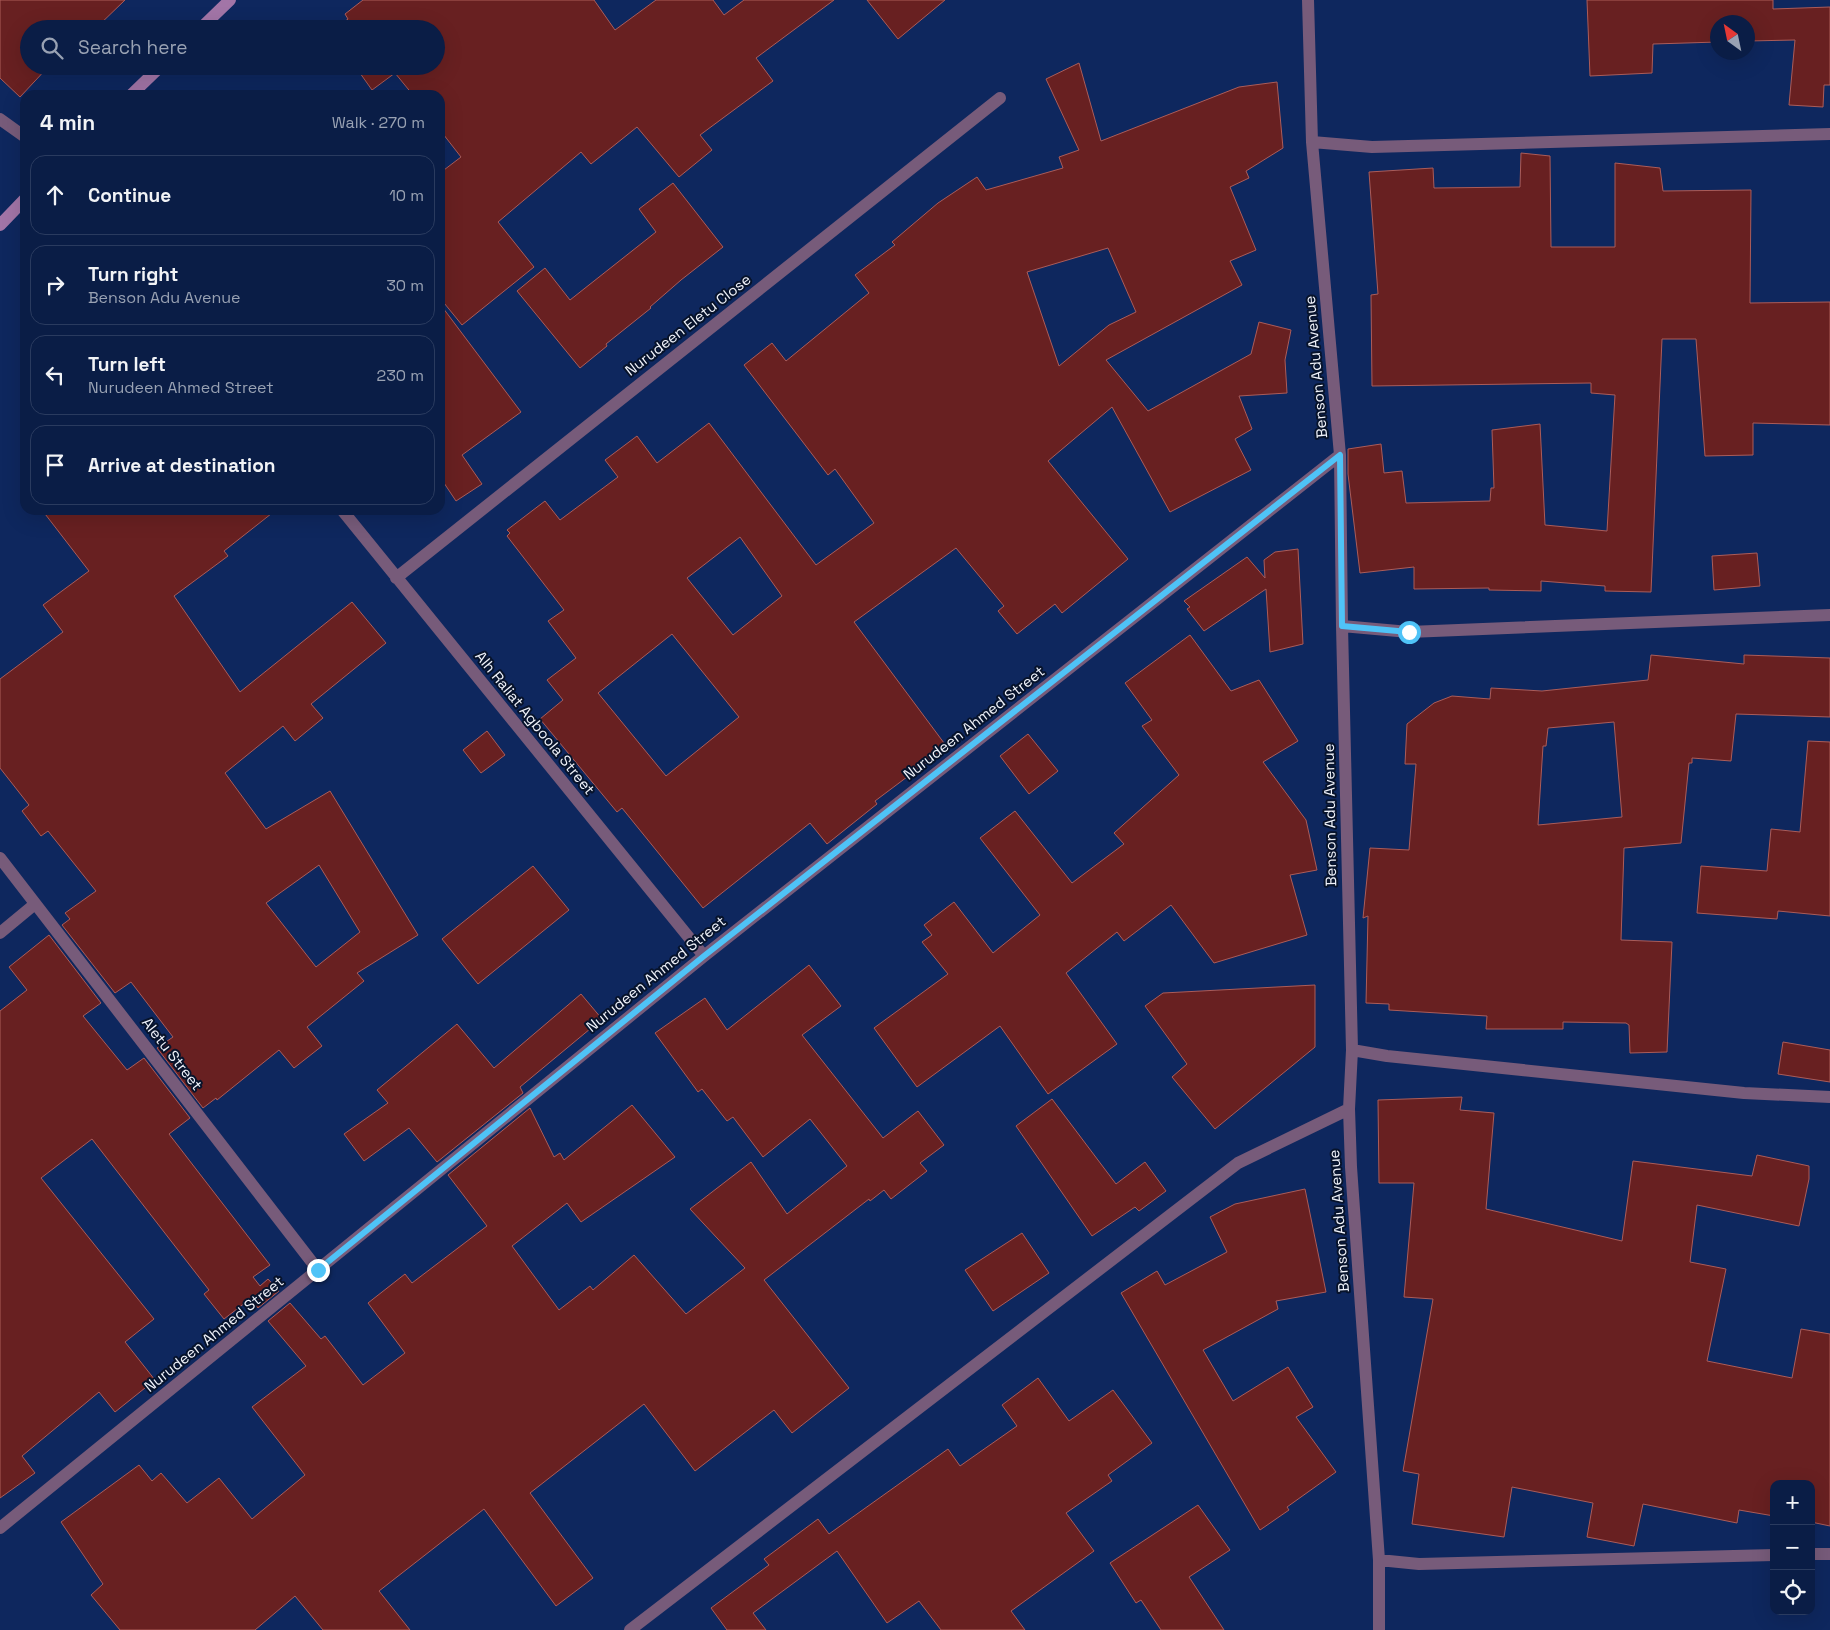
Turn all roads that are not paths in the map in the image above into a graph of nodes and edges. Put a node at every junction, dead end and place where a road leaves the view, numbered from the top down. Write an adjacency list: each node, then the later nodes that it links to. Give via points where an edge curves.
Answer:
1 (230, 0): 3 (street)
2 (1308, 0): 10 (street, Benson Adu Avenue)
3 (209, 20)
4 (152, 75): 5 (street)
5 (136, 90)
6 (1000, 98): 15 (street, Nurudeen Eletu Close)
7 (0, 119): 8 (street)
8 (20, 133)
9 (1830, 134): 10 (street, via 1372,147)
10 (1312, 142): 13 (street, Benson Adu Avenue)
11 (20, 204): 12 (street)
12 (0, 225)
13 (1340, 455): 17 (street, Benson Adu Avenue); 21 (street, Nurudeen Ahmed Street)
14 (346, 515): 15 (street, Alh Raliat Agboola Street)
15 (396, 578): 21 (street, Alh Raliat Agboola Street)
16 (1830, 614): 17 (street, via 1409,632)
17 (1342, 626): 22 (street, Benson Adu Avenue)
18 (0, 858): 19 (street, Aletu Street)
19 (35, 904): 20 (street); 25 (street, Aletu Street)
20 (0, 932)
21 (704, 956): 25 (street, Nurudeen Ahmed Street)
22 (1352, 1050): 23 (street, via 1744,1093); 24 (street, Benson Adu Avenue)
23 (1830, 1097)
24 (1349, 1109): 30 (street, Benson Adu Avenue); 31 (street, via 1238,1163)
25 (318, 1270): 26 (street, Nurudeen Ahmed Street)
26 (0, 1528)
27 (1815, 1554): 28 (street)
28 (1830, 1554)
29 (1770, 1555): 30 (street, via 1419,1564)
30 (1379, 1560): 32 (street, Benson Adu Avenue)
31 (630, 1630)
32 (1379, 1630)

